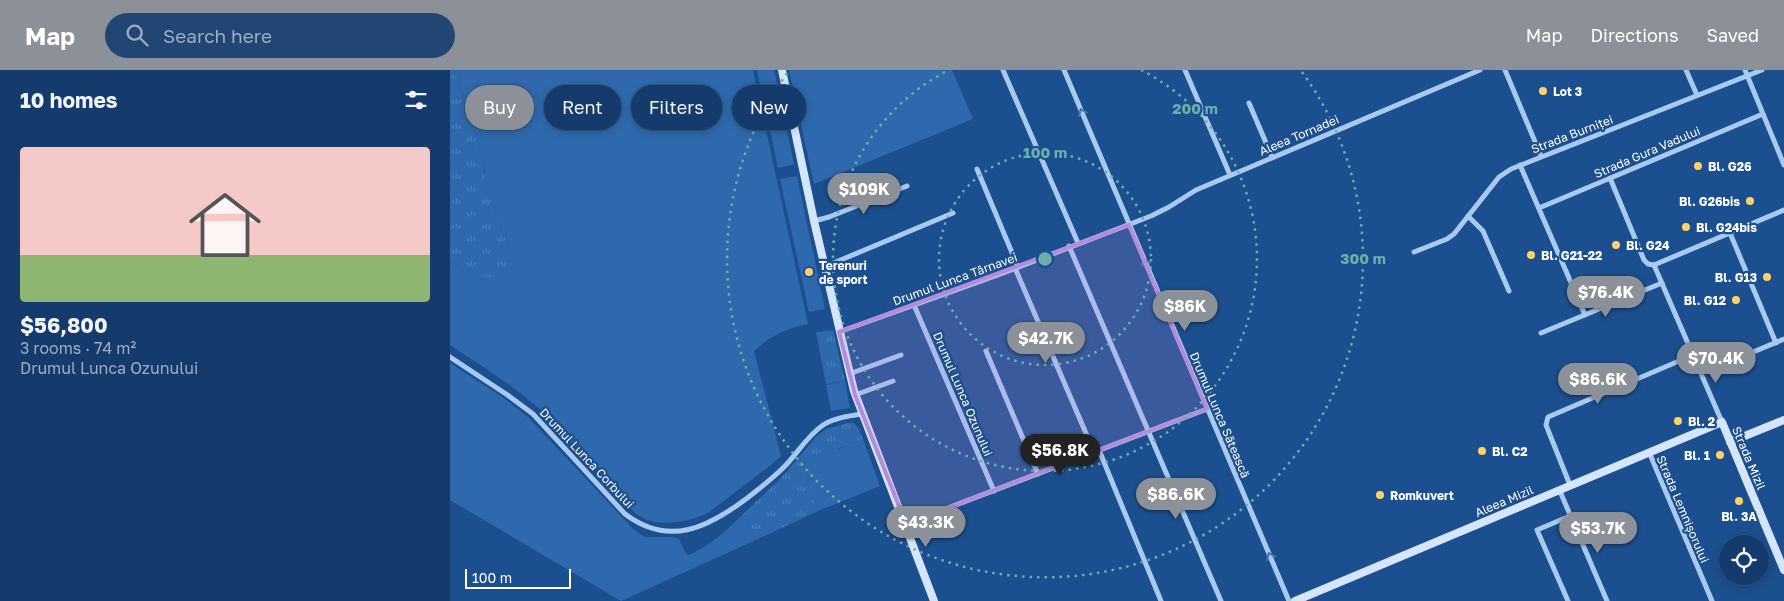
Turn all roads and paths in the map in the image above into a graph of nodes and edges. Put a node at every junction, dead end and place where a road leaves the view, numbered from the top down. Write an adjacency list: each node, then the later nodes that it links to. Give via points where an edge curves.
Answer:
1 (782, 70): 26 (street)
2 (1003, 70): 29 (street)
3 (1064, 70): 27 (street, Drumul Lunca Sătească, one-way to 3)
4 (1184, 70): 19 (street)
5 (1480, 70): 15 (street, Aleea Tornadei)
6 (1506, 70): 14 (street)
7 (1686, 70): 11 (street)
8 (1745, 70): 10 (street)
9 (1762, 70): 10 (street, Strada Burniței)
10 (1747, 76): 11 (street, Strada Burniței); 13 (street)
11 (1697, 95): 14 (street, Strada Burniței)
12 (1250, 103): 15 (street)
13 (1763, 114): 17 (street); 20 (street, Strada Gura Vadului)
14 (1541, 156): 16 (street, Strada Burniței)
15 (1272, 157): 19 (street, Aleea Tornadei)
16 (1520, 165): 22 (street); 25 (street, Strada Burniței, via 1499,177)
17 (1784, 165)
18 (977, 169): 34 (street)
19 (1230, 175): 27 (street, Aleea Tornadei)
20 (1610, 178): 22 (street, Strada Gura Vadului); 32 (street, Strada Mizil, via 1644,260)
21 (907, 186): 26 (street)
22 (1539, 208): 38 (street)
23 (1784, 210): 28 (street)
24 (953, 213): 33 (street)
25 (1468, 216): 31 (street, Strada Burniței, via 1450,237); 36 (street, via 1484,231)
26 (814, 220): 33 (street)
27 (1129, 225): 29 (street, Drumul Lunca Târnavei); 51 (street, Drumul Lunca Sătească, one-way to 27)
28 (1730, 233): 32 (street); 42 (street)
29 (1078, 243): 30 (street, Drumul Lunca Târnavei)
30 (1069, 246): 34 (street, Drumul Lunca Târnavei); 55 (street)
31 (1414, 252)
32 (1654, 265): 35 (street, Strada Mizil)
33 (824, 267): 39 (street)
34 (1017, 267): 37 (street, Drumul Lunca Târnavei); 57 (street)
35 (1662, 283): 38 (street); 45 (street, Strada Mizil)
36 (1509, 291)
37 (914, 305): 39 (street, Drumul Lunca Târnavei); 62 (street, Drumul Lunca Ozunului)
38 (1585, 315): 40 (street)
39 (839, 332): 48 (street)
40 (1541, 333)
41 (1784, 339): 42 (street)
42 (1776, 342): 46 (street)
43 (986, 351): 59 (street)
44 (902, 354): 48 (street)
45 (1693, 354): 54 (street, Strada Mizil); 60 (street, via 1548,417 1546,425)
46 (1746, 355)
47 (450, 357): 52 (street, Drumul Lunca Corbului, via 533,414 625,514 649,528 667,532 694,528 719,517 774,477 822,426)
48 (849, 374): 50 (street)
49 (893, 381): 50 (street)
50 (855, 395): 52 (street)
51 (1207, 409): 55 (street); 71 (street, Drumul Lunca Sătească, one-way to 51)
52 (862, 414): 64 (street)
53 (1784, 420): 56 (street)
54 (1722, 422): 56 (street, Strada Mizil); 58 (street, Aleea Mizil)
55 (1148, 431): 57 (street); 70 (street)
56 (1730, 442): 65 (street, Strada Mizil)
57 (1096, 451): 59 (street); 69 (street)
58 (1648, 452): 60 (street, Aleea Mizil); 75 (street, Strada Lemnișorului)
59 (1038, 474): 62 (street)
60 (1570, 485): 61 (street, Aleea Mizil)
61 (1559, 489): 63 (street); 72 (street, Aleea Mizil)
62 (994, 490): 64 (street)
63 (1570, 516): 73 (street, via 1537,530); 74 (street)
64 (906, 524): 66 (street)
65 (1784, 570)
66 (926, 580): 67 (street); 68 (street)
67 (928, 601)
68 (934, 601)
69 (1161, 601)
70 (1221, 601)
71 (1289, 601)
72 (1294, 601)
73 (1568, 601)
74 (1607, 601)
75 (1712, 601)

